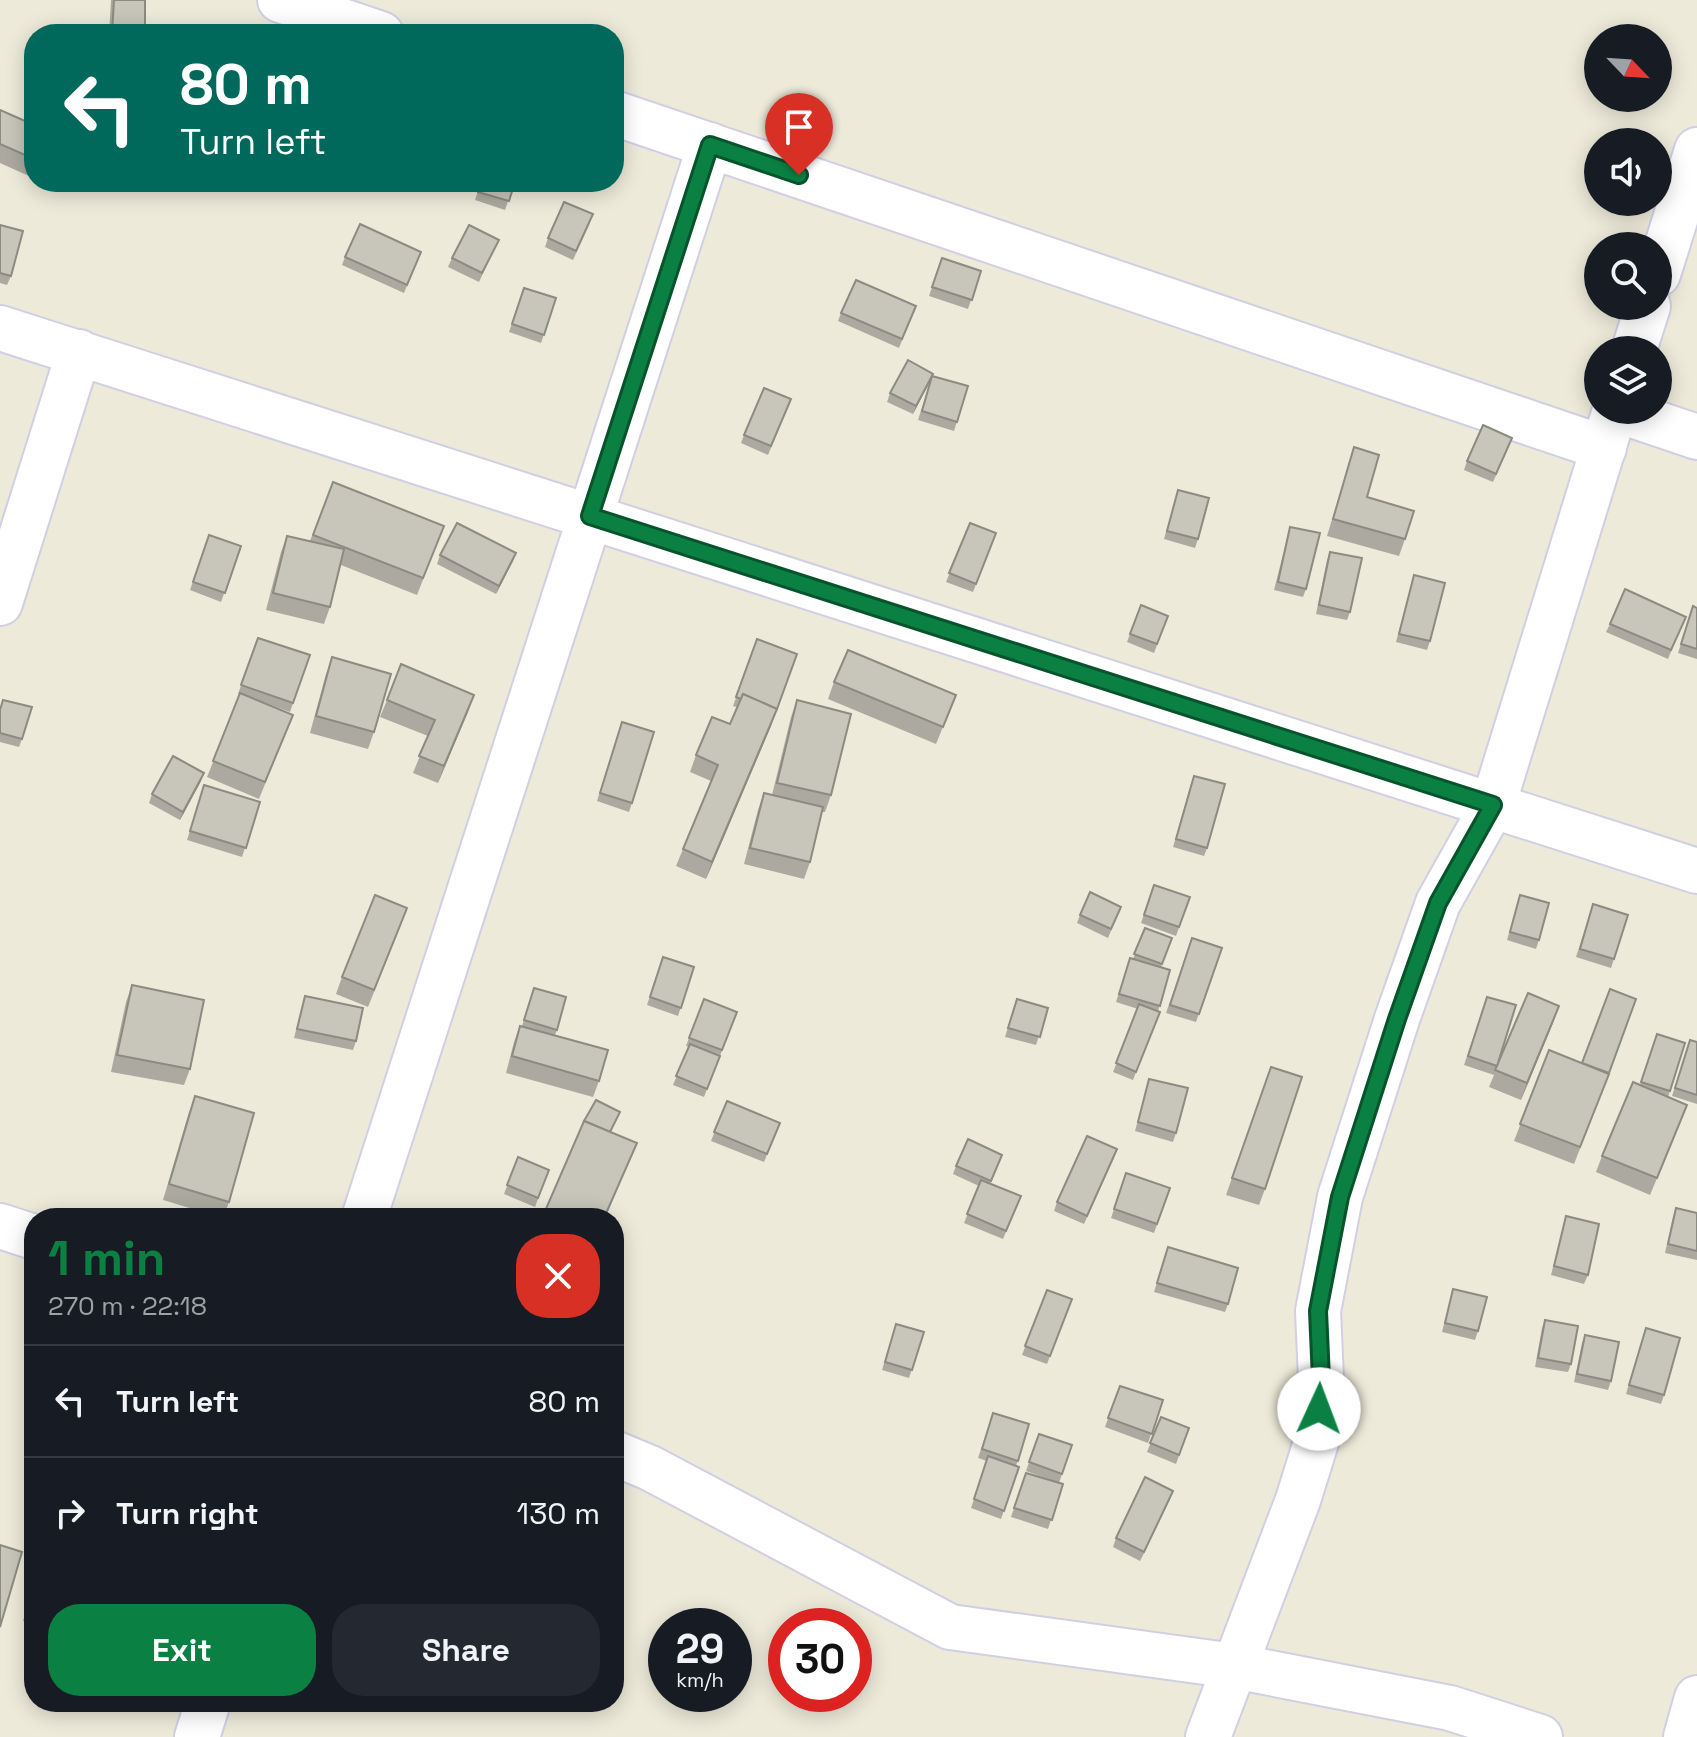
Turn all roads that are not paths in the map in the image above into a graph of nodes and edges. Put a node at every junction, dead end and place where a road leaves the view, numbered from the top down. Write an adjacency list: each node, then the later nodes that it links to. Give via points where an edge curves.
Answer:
1 (280, 0): 2 (street)
2 (351, 24)
3 (624, 116): 4 (street)
4 (710, 145): 10 (street); 14 (street)
5 (1697, 150): 6 (street)
6 (1690, 191): 7 (street)
7 (1672, 238)
8 (0, 328): 9 (street)
9 (79, 352): 14 (street); 15 (street)
10 (1584, 414)
11 (1612, 424): 16 (street)
12 (1618, 424): 13 (street)
13 (1697, 437)
14 (590, 516): 16 (street); 18 (street)
15 (0, 603)
16 (1493, 805): 17 (street); 22 (street, via 1438,903 1340,1197 1318,1311 1317,1439)
17 (1697, 871)
18 (367, 1208)
19 (0, 1226): 20 (street)
20 (24, 1234)
21 (624, 1457): 22 (street, via 950,1627)
22 (1234, 1666): 26 (street); 27 (street, via 1450,1708)
23 (1697, 1698): 28 (street)
24 (205, 1712): 25 (street)
25 (197, 1737)
26 (1208, 1737)
27 (1540, 1737)
28 (1686, 1737)

